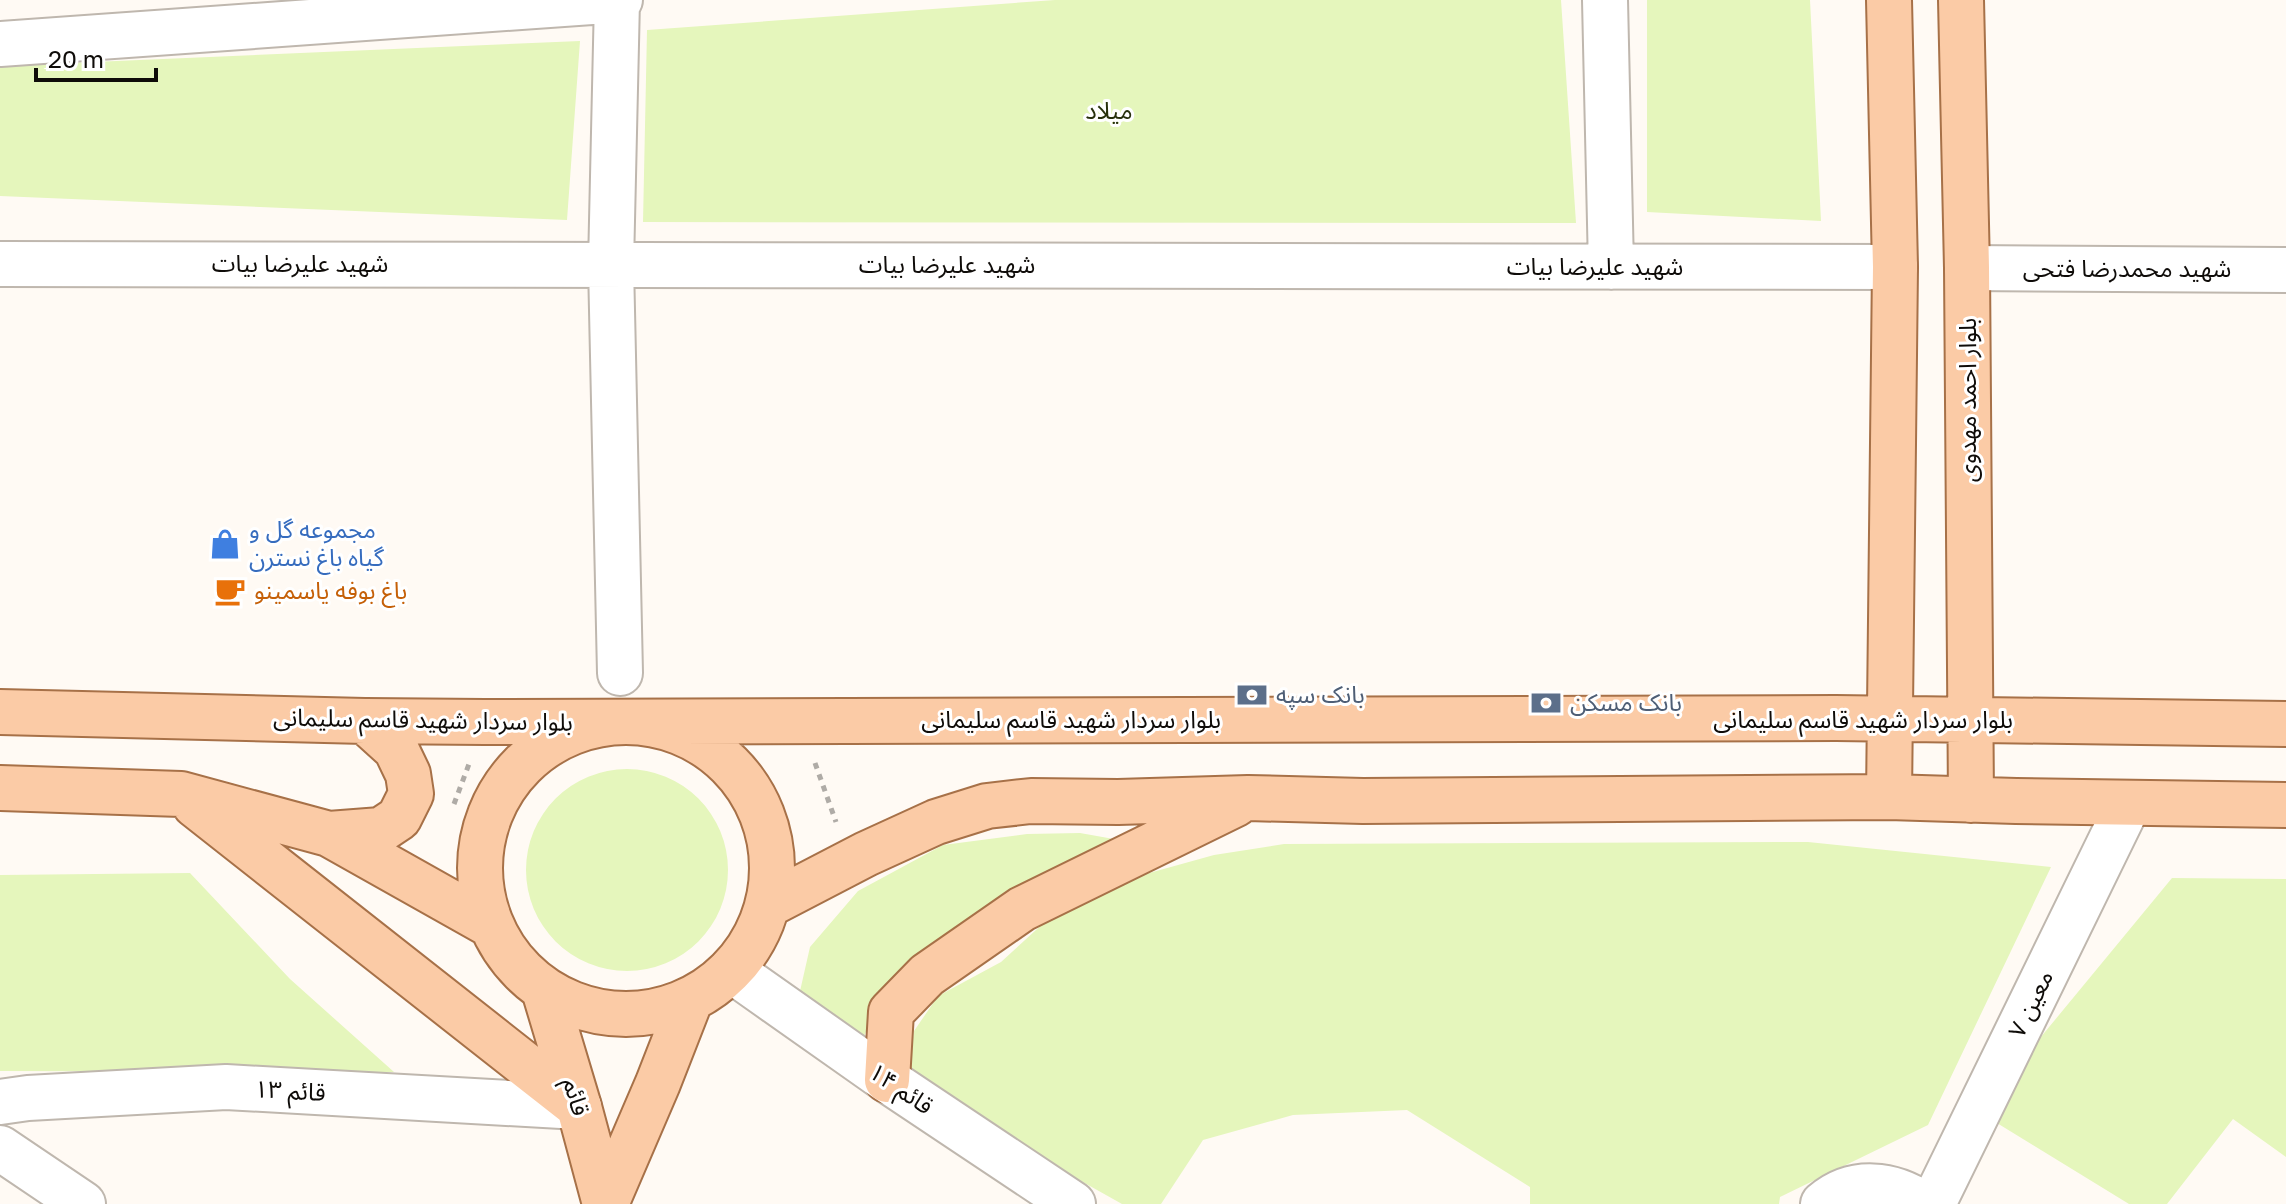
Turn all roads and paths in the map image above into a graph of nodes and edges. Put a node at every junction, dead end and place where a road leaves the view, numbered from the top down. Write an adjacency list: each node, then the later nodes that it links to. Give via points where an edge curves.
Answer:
1 (618, 0): 5 (street); 7 (street)
2 (1605, 0): 8 (street)
3 (1889, 0): 9 (main road)
4 (1961, 0): 10 (main road, بلوار احمد مهدوی)
5 (0, 44)
6 (0, 264): 7 (street, شهید علیرضا بیات)
7 (611, 265): 8 (street, شهید علیرضا بیات); 12 (street)
8 (1611, 267): 9 (street, شهید علیرضا بیات)
9 (1895, 267): 14 (main road)
10 (1967, 268): 11 (street, شهید محمدرضا فتحی); 15 (main road, بلوار احمد مهدوی)
11 (2286, 270)
12 (620, 673)
13 (0, 712): 16 (main road, بلوار سردار شهید قاسم سلیمانی)
14 (1890, 719): 15 (main road, بلوار سردار شهید قاسم سلیمانی); 17 (main road, بلوار سردار شهید قاسم سلیمانی); 22 (main road)
15 (1970, 719): 19 (main road, بلوار سردار شهید قاسم سلیمانی); 24 (main road, بلوار احمد مهدوی)
16 (365, 721): 18 (main road, بلوار سردار شهید قاسم سلیمانی); 27 (main road, via 396,749 411,794 399,818 381,830)
17 (801, 721): 18 (main road, بلوار سردار شهید قاسم سلیمانی); 28 (path)
18 (621, 722): 29 (main road, via 684,733 727,762 744,782 767,827 772,853); 30 (main road, via 559,739 528,759 505,786 488,818 479,853 480,889)
19 (2286, 724)
20 (0, 788): 21 (main road)
21 (181, 794): 27 (main road); 36 (main road)
22 (1889, 797): 23 (main road); 24 (main road)
23 (1248, 798): 28 (main road, via 987,806 936,822); 34 (main road, via 1022,909 927,975 891,1012)
24 (1971, 800): 25 (main road)
25 (2129, 803): 26 (main road); 43 (street, معین ۷)
26 (2286, 805)
27 (329, 834): 30 (main road)
28 (850, 863): 29 (main road)
29 (768, 905): 31 (main road, via 760,929)
30 (489, 924): 32 (main road, via 519,968)
31 (731, 970): 33 (main road); 34 (street, قائم ۱۴)
32 (544, 990): 33 (main road, via 591,1011 641,1014); 36 (main road, قائم)
33 (690, 1001): 39 (main road, قائم)
34 (887, 1080): 40 (street, قائم ۱۴)
35 (0, 1102): 36 (street, قائم ۱۳, via 226,1087)
36 (579, 1107): 39 (main road, قائم)
37 (0, 1148): 38 (street)
38 (83, 1204)
39 (605, 1204)
40 (1073, 1204)
41 (1823, 1204): 42 (street, via 1855,1187 1882,1186 1908,1193)
42 (1923, 1204)
43 (1933, 1204)

